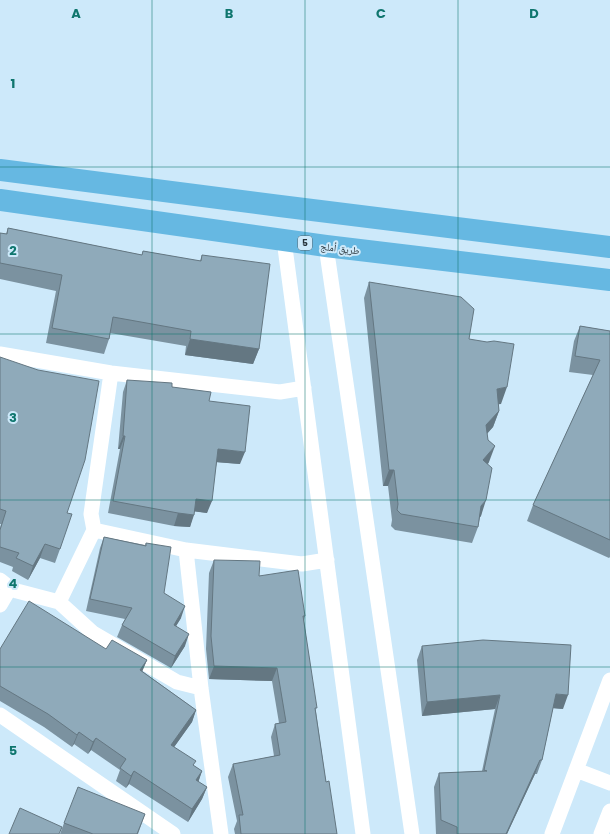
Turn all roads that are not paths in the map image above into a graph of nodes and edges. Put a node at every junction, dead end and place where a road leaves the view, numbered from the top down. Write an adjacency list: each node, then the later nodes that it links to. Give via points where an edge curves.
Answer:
1 (0, 170): 5 (highway)
2 (0, 200): 3 (highway, طريق أملج / 5)
3 (284, 240): 4 (highway, طريق أملج / 5); 9 (street)
4 (326, 246): 6 (highway, طريق أملج / 5); 25 (street)
5 (610, 247)
6 (610, 280)
7 (0, 354): 8 (street)
8 (111, 373): 9 (street, via 280,392); 10 (street, via 91,514)
9 (304, 388): 12 (street)
10 (94, 530): 11 (street); 14 (street)
11 (186, 550): 12 (street, via 302,564); 17 (street)
12 (327, 560): 24 (street)
13 (5, 584): 14 (street, via 17,591); 15 (street)
14 (59, 602): 17 (street, via 94,632 177,682)
15 (0, 605)
16 (610, 680): 19 (street)
17 (201, 688): 23 (street)
18 (0, 715): 22 (street)
19 (576, 770): 20 (street); 26 (street)
20 (610, 783)
21 (610, 811): 27 (street)
22 (173, 834)
23 (221, 834)
24 (364, 834)
25 (412, 834)
26 (552, 834)
27 (601, 834)

